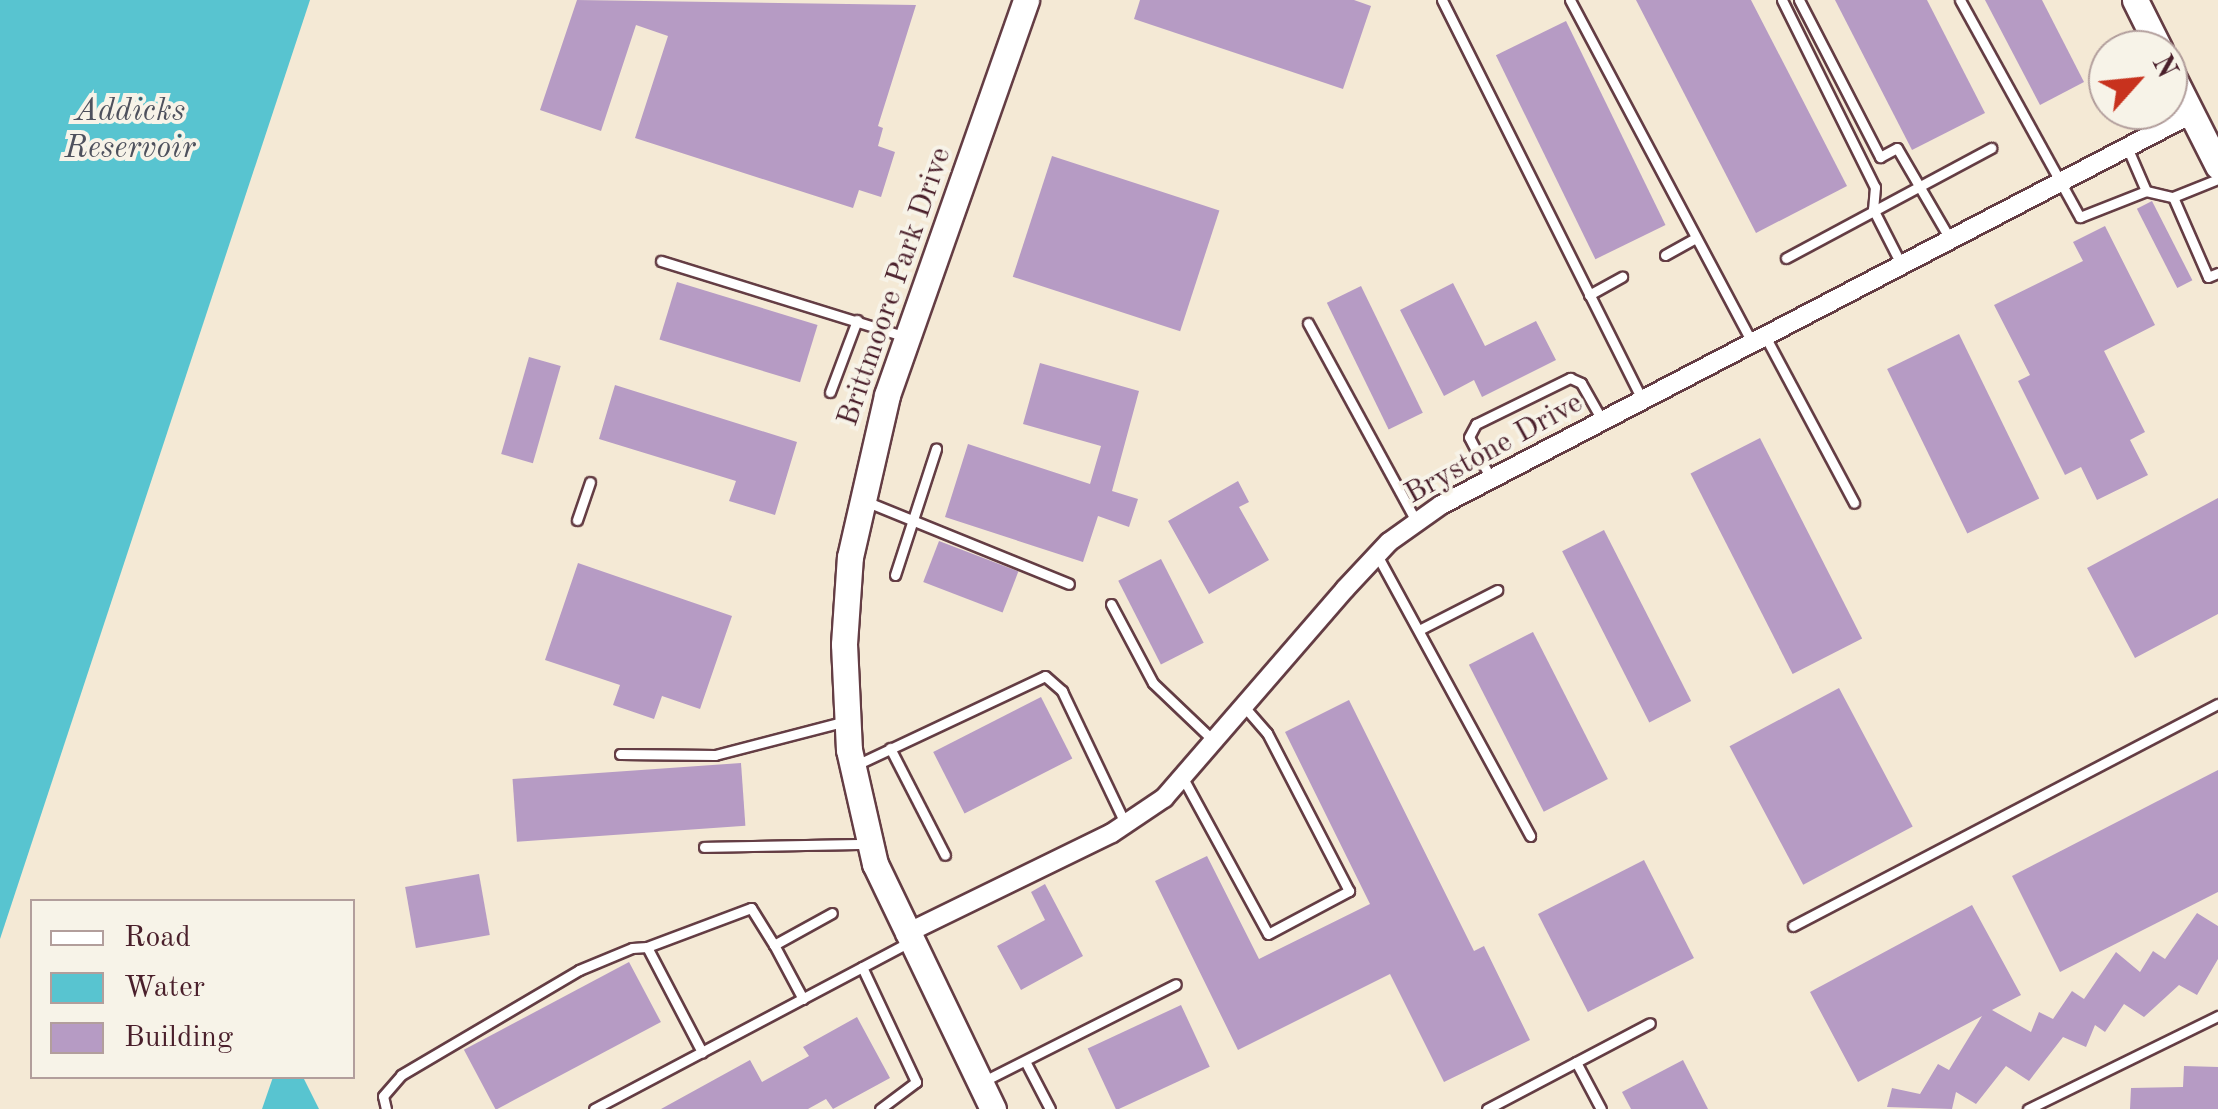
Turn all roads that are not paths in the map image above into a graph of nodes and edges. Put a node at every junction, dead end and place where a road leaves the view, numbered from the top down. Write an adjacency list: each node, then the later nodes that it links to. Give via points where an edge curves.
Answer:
1 (1026, 0): 33 (street, Brittmoore Park Drive, via 935,275)
2 (1442, 0): 30 (lane)
3 (1570, 0): 22 (lane)
4 (1782, 0): 10 (lane)
5 (1799, 0): 9 (lane)
6 (1960, 0): 17 (lane)
7 (2135, 0): 8 (street)
8 (2150, 30)
9 (1850, 98): 10 (lane); 18 (lane, via 1880,157 1897,148)
10 (1834, 106): 21 (lane, via 1875,187)
11 (2188, 108): 12 (street)
12 (2191, 114): 13 (street, Brystone Drive); 15 (street)
13 (2127, 147): 17 (street, Brystone Drive); 19 (lane)
14 (1990, 148): 18 (lane)
15 (2218, 166)
16 (2218, 178): 20 (lane)
17 (2061, 181): 19 (lane, via 2080,216); 23 (street, Brystone Drive)
18 (1918, 185): 21 (lane); 23 (lane)
19 (2146, 191): 20 (lane)
20 (2172, 197): 28 (lane, via 2208,278)
21 (1874, 209): 25 (lane); 27 (lane)
22 (1696, 238): 24 (lane); 34 (lane)
23 (1950, 239): 27 (street, Brystone Drive)
24 (1665, 255)
25 (1786, 258)
26 (661, 261): 31 (lane)
27 (1901, 264): 34 (street, Brystone Drive)
28 (2218, 273)
29 (1622, 277): 30 (lane)
30 (1589, 295): 36 (lane)
31 (857, 320): 33 (lane); 35 (lane)
32 (1308, 323): 45 (lane)
33 (907, 337): 41 (street, Brittmoore Park Drive)
34 (1757, 337): 36 (street, Brystone Drive); 42 (lane)
35 (830, 392)
36 (1642, 399): 37 (street, Brystone Drive)
37 (1602, 420): 39 (street, Brystone Drive); 39 (lane, via 1581,383 1570,378 1476,424 1469,437)
38 (936, 449): 44 (lane)
39 (1491, 480): 45 (street, Brystone Drive)
40 (590, 482): 43 (lane)
41 (862, 500): 44 (lane); 54 (street, Brittmoore Park Drive, via 846,584)
42 (1854, 503)
43 (577, 520)
44 (912, 521): 47 (lane); 48 (lane)
45 (1417, 523): 46 (street, Brystone Drive)
46 (1377, 555): 51 (lane); 53 (street, Brystone Drive)
47 (895, 575)
48 (1070, 584)
49 (1497, 590): 51 (lane)
50 (1110, 604): 55 (lane, via 1153,682)
51 (1420, 630): 61 (lane)
52 (2218, 704): 66 (lane)
53 (1245, 708): 55 (street, Brystone Drive); 59 (lane, via 1267,733 1349,891 1268,934)
54 (846, 721): 57 (lane, via 715,755); 58 (street, Brittmoore Park Drive)
55 (1216, 743): 59 (street, Brystone Drive)
56 (890, 748): 58 (lane); 60 (lane, via 1044,676 1062,691); 64 (lane)
57 (620, 754)
58 (852, 767): 62 (street, Brittmoore Park Drive)
59 (1184, 780): 60 (street, Brystone Drive)
60 (1126, 825): 67 (street, Brystone Drive)
61 (1530, 836)
62 (870, 844): 63 (lane); 67 (street, Brittmoore Park Drive)
63 (704, 847)
64 (946, 855)
65 (832, 913): 68 (lane)
66 (1793, 926)
67 (907, 938): 70 (lane); 78 (street, Brittmoore Park Drive)
68 (774, 945): 69 (lane, via 750,908); 72 (lane)
69 (647, 947): 75 (lane); 79 (lane, via 579,970 402,1075 388,1086)
70 (862, 967): 72 (lane); 81 (lane, via 916,1082)
71 (1176, 984): 76 (lane)
72 (803, 998): 75 (lane)
73 (2218, 1016): 86 (lane)
74 (1650, 1023): 77 (lane)
75 (702, 1052): 80 (lane)
76 (1025, 1061): 78 (lane); 83 (lane)
77 (1576, 1062): 84 (lane); 85 (lane)
78 (980, 1084): 82 (street, Brittmoore Park Drive)
79 (386, 1109)
80 (594, 1109)
81 (880, 1109)
82 (992, 1109)
83 (1050, 1109)
84 (1487, 1109)
85 (1601, 1109)
86 (2028, 1109)

